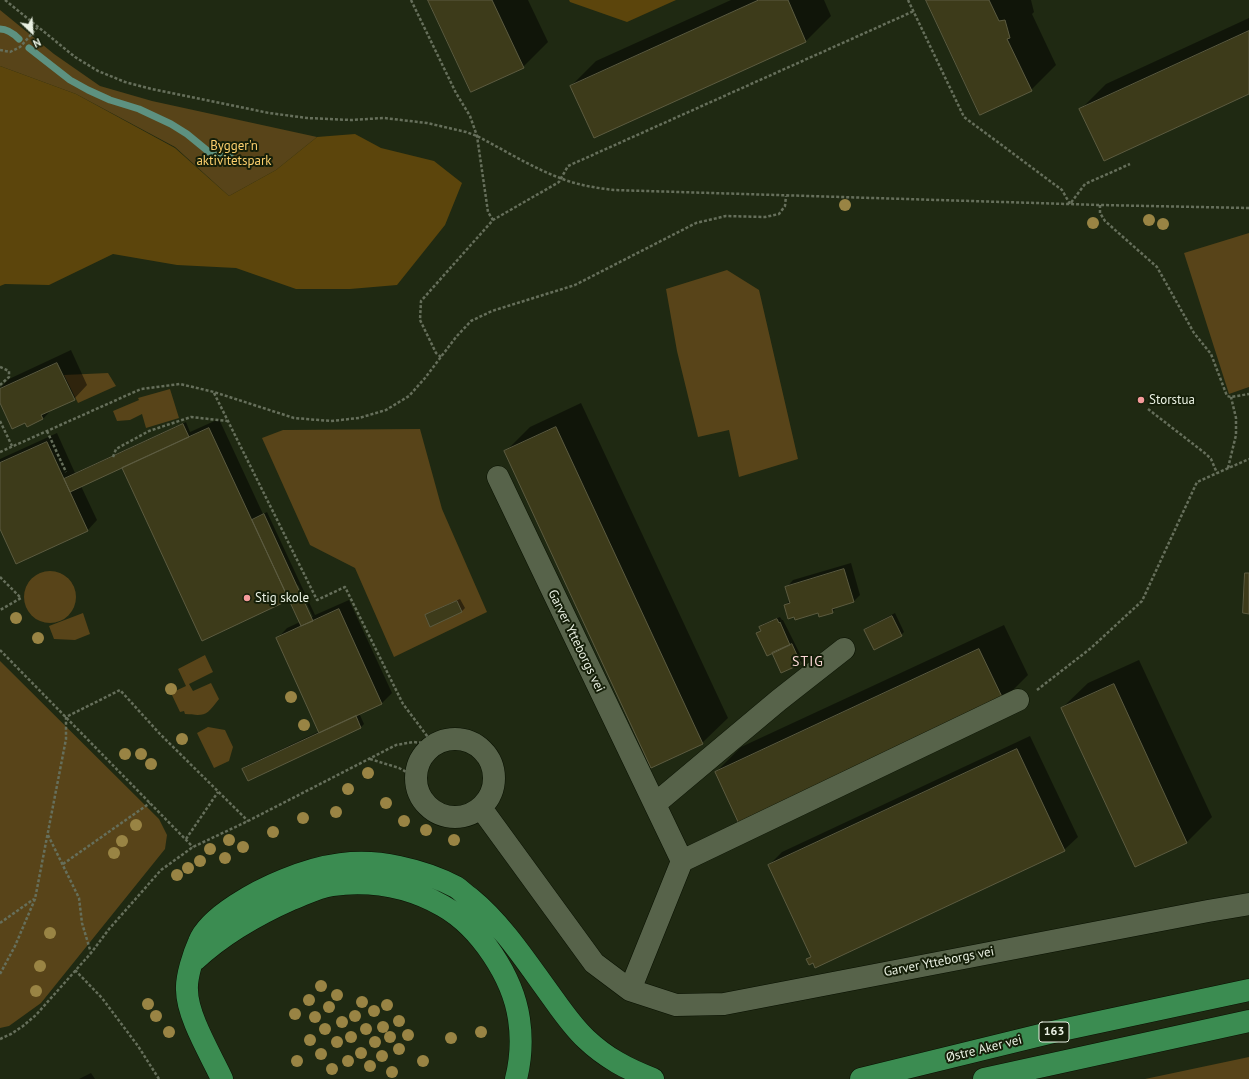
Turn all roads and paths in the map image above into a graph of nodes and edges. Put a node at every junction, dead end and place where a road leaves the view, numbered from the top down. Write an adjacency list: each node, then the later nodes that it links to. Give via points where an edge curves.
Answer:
1 (5, 0): 5 (path)
2 (410, 0): 7 (path, via 470,116)
3 (908, 0): 4 (path)
4 (914, 11): 9 (path, via 568,166); 11 (path, via 964,117 1062,190)
5 (38, 27): 6 (path, via 20,47 10,52); 7 (path, via 75,57 98,71 152,89 269,113 351,120 384,118 427,123)
6 (0, 50)
7 (477, 136): 9 (path); 14 (path, via 488,212)
8 (1130, 164): 11 (path, via 1085,184)
9 (561, 179): 10 (path, via 614,190); 14 (path)
10 (786, 196): 11 (path); 15 (path, via 785,206 779,214 765,217 726,216 696,223 575,285 492,311 471,321)
11 (1070, 204): 12 (path)
12 (1100, 205): 13 (path); 20 (path, via 1100,213 1105,221 1157,267 1194,334 1211,354 1224,390 1227,396)
13 (1249, 208)
14 (493, 220): 15 (path, via 420,301 420,320 436,353)
15 (441, 357): 18 (path, via 409,396 386,410 359,418 331,421 294,418)
16 (0, 367): 17 (path, via 10,371 10,377)
17 (0, 385)
18 (214, 392): 23 (path); 24 (path, via 180,384 141,389)
19 (1249, 394): 20 (path)
20 (1231, 397): 29 (path, via 1236,418 1236,435)
21 (1148, 409): 31 (path, via 1206,454)
22 (0, 421): 25 (path)
23 (228, 421): 27 (path, via 191,417 149,431 116,449); 39 (path, via 317,600 345,587 403,704)
24 (46, 431): 25 (path); 30 (path)
25 (12, 446): 26 (path)
26 (0, 452)
27 (113, 457)
28 (1249, 459): 29 (path)
29 (1228, 469): 31 (path)
30 (66, 472)
31 (1217, 473): 37 (path, via 1197,482 1142,601 1091,648 1040,689)
32 (498, 477): 44 (street, Garver Ytteborgs vei)
33 (0, 577): 34 (path, via 21,598)
34 (0, 610)
35 (844, 649): 44 (street)
36 (0, 650): 38 (path)
37 (1018, 700): 50 (street)
38 (66, 717): 42 (path, via 120,690); 43 (path); 47 (path, via 66,740)
39 (434, 744): 40 (path, via 413,742 396,745); 41 (street, via 422,755 416,768); 45 (street, via 457,738 470,741 486,753 492,765 494,779 492,790)
40 (370, 759): 41 (path, via 399,768); 46 (path)
41 (416, 777): 45 (street, via 420,798 437,814 450,817 469,815)
42 (218, 792): 46 (path); 48 (path)
43 (150, 803): 48 (path); 51 (path)
44 (655, 804): 50 (street, Garver Ytteborgs vei)
45 (481, 808): 59 (street, Garver Ytteborgs vei, via 594,963)
46 (248, 821): 49 (path)
47 (48, 835): 51 (path); 52 (path)
48 (186, 839): 49 (path)
49 (193, 847): 55 (path, via 161,870)
50 (682, 861): 59 (street)
51 (63, 864): 55 (path, via 80,898 82,923)
52 (35, 898): 54 (path); 58 (path)
53 (1249, 904): 59 (street, Garver Ytteborgs vei, via 724,1004 676,1005)
54 (0, 923)
55 (91, 953): 57 (path)
56 (193, 962): 64 (highway, via 186,990 188,1001); 65 (highway, via 230,931 308,892 359,883 407,890 445,907 464,921 495,957 515,1000 519,1018 521,1040); 66 (highway, via 200,937 223,913 273,884 328,865 384,863 408,868 457,888 478,905 514,945 585,1038 629,1070)
57 (75, 970): 62 (path, via 36,1015); 63 (path, via 106,1004)
58 (0, 974)
59 (630, 990)
60 (1249, 990): 67 (highway, Østre Aker vei / 163, via 1057,1031)
61 (1249, 1021): 68 (highway, 163)
62 (0, 1039)
63 (159, 1079)
64 (222, 1079)
65 (516, 1079)
66 (653, 1079)
67 (861, 1079)
68 (984, 1079)

